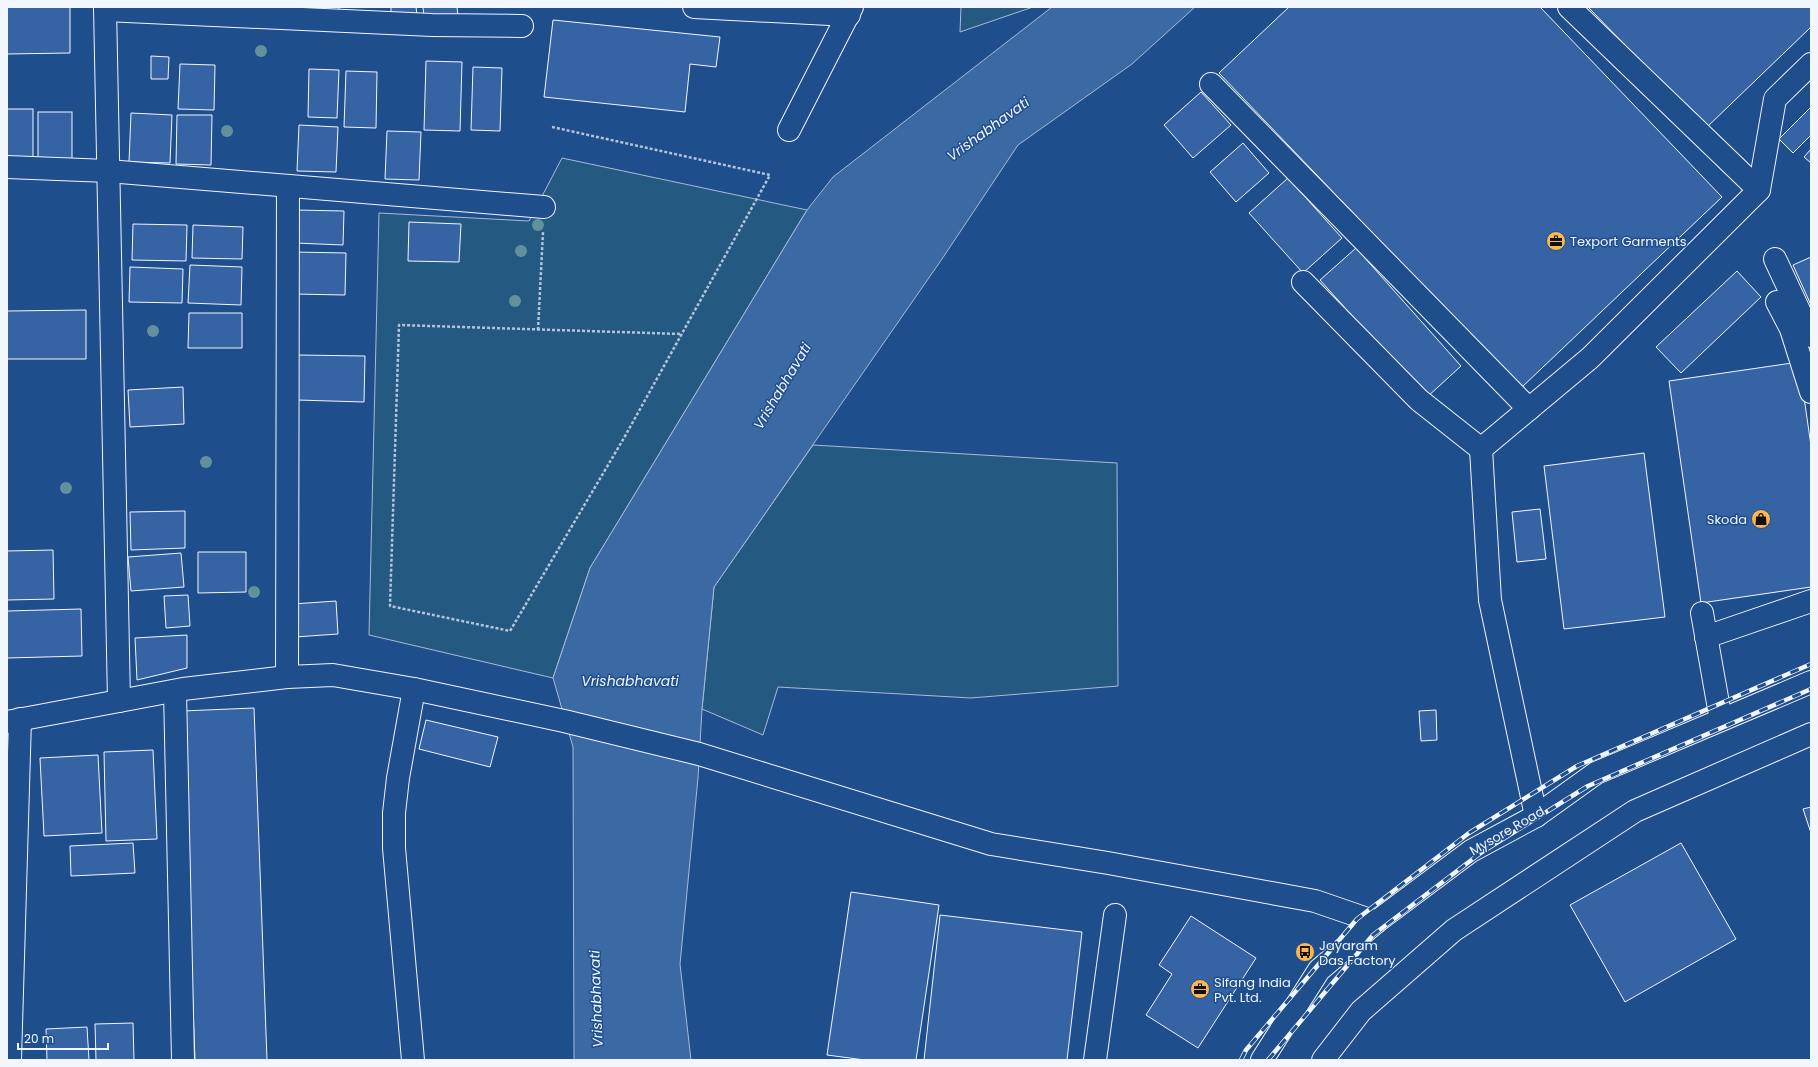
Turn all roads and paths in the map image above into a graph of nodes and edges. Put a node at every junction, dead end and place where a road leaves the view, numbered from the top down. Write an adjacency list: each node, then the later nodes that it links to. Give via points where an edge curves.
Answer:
1 (694, 7): 4 (main road)
2 (1569, 7): 14 (main road)
3 (105, 8): 6 (main road, via 432,25); 12 (main road)
4 (827, 10): 5 (main road)
5 (850, 11): 10 (main road)
6 (522, 26)
7 (1811, 64): 14 (main road, via 1775,99)
8 (1212, 84): 23 (main road)
9 (552, 127): 20 (path, via 770,175)
10 (789, 130)
11 (7, 166): 12 (main road)
12 (108, 171): 13 (main road); 32 (main road)
13 (288, 186): 15 (main road); 28 (main road)
14 (1760, 190): 23 (main road, via 1590,358)
15 (544, 207): 19 (path)
16 (1775, 259): 21 (main road)
17 (1303, 282): 24 (main road, via 1419,400)
18 (1777, 302): 22 (main road, via 1791,329)
19 (538, 330): 20 (path); 20 (path, via 399,326 390,606 510,631 624,438)
20 (681, 334)
21 (1811, 336)
22 (1811, 392)
23 (1529, 409): 24 (main road)
24 (1481, 449): 36 (main road, via 1490,600)
25 (1811, 601): 27 (main road)
26 (1702, 612): 27 (main road)
27 (1706, 637): 34 (main road)
28 (287, 677): 30 (main road, via 332,675); 31 (main road)
29 (1811, 682): 34 (main road, Mysore Road)
30 (414, 689): 38 (main road, via 564,721 699,754 991,844 1315,901); 41 (main road, via 394,813 394,848)
31 (175, 691): 32 (main road); 40 (main road)
32 (119, 701): 33 (main road)
33 (13, 720): 39 (main road)
34 (1721, 720): 36 (main road, Mysore Road, via 1596,773)
35 (1811, 734): 44 (main road, via 1635,811 1454,930 1361,1011)
36 (1536, 816): 38 (main road, Mysore Road, via 1471,850)
37 (1115, 915): 42 (main road)
38 (1376, 922): 43 (main road, Mysore Road, via 1319,970)
39 (10, 1060)
40 (183, 1060)
41 (413, 1060)
42 (1095, 1060)
43 (1262, 1060)
44 (1323, 1060)

